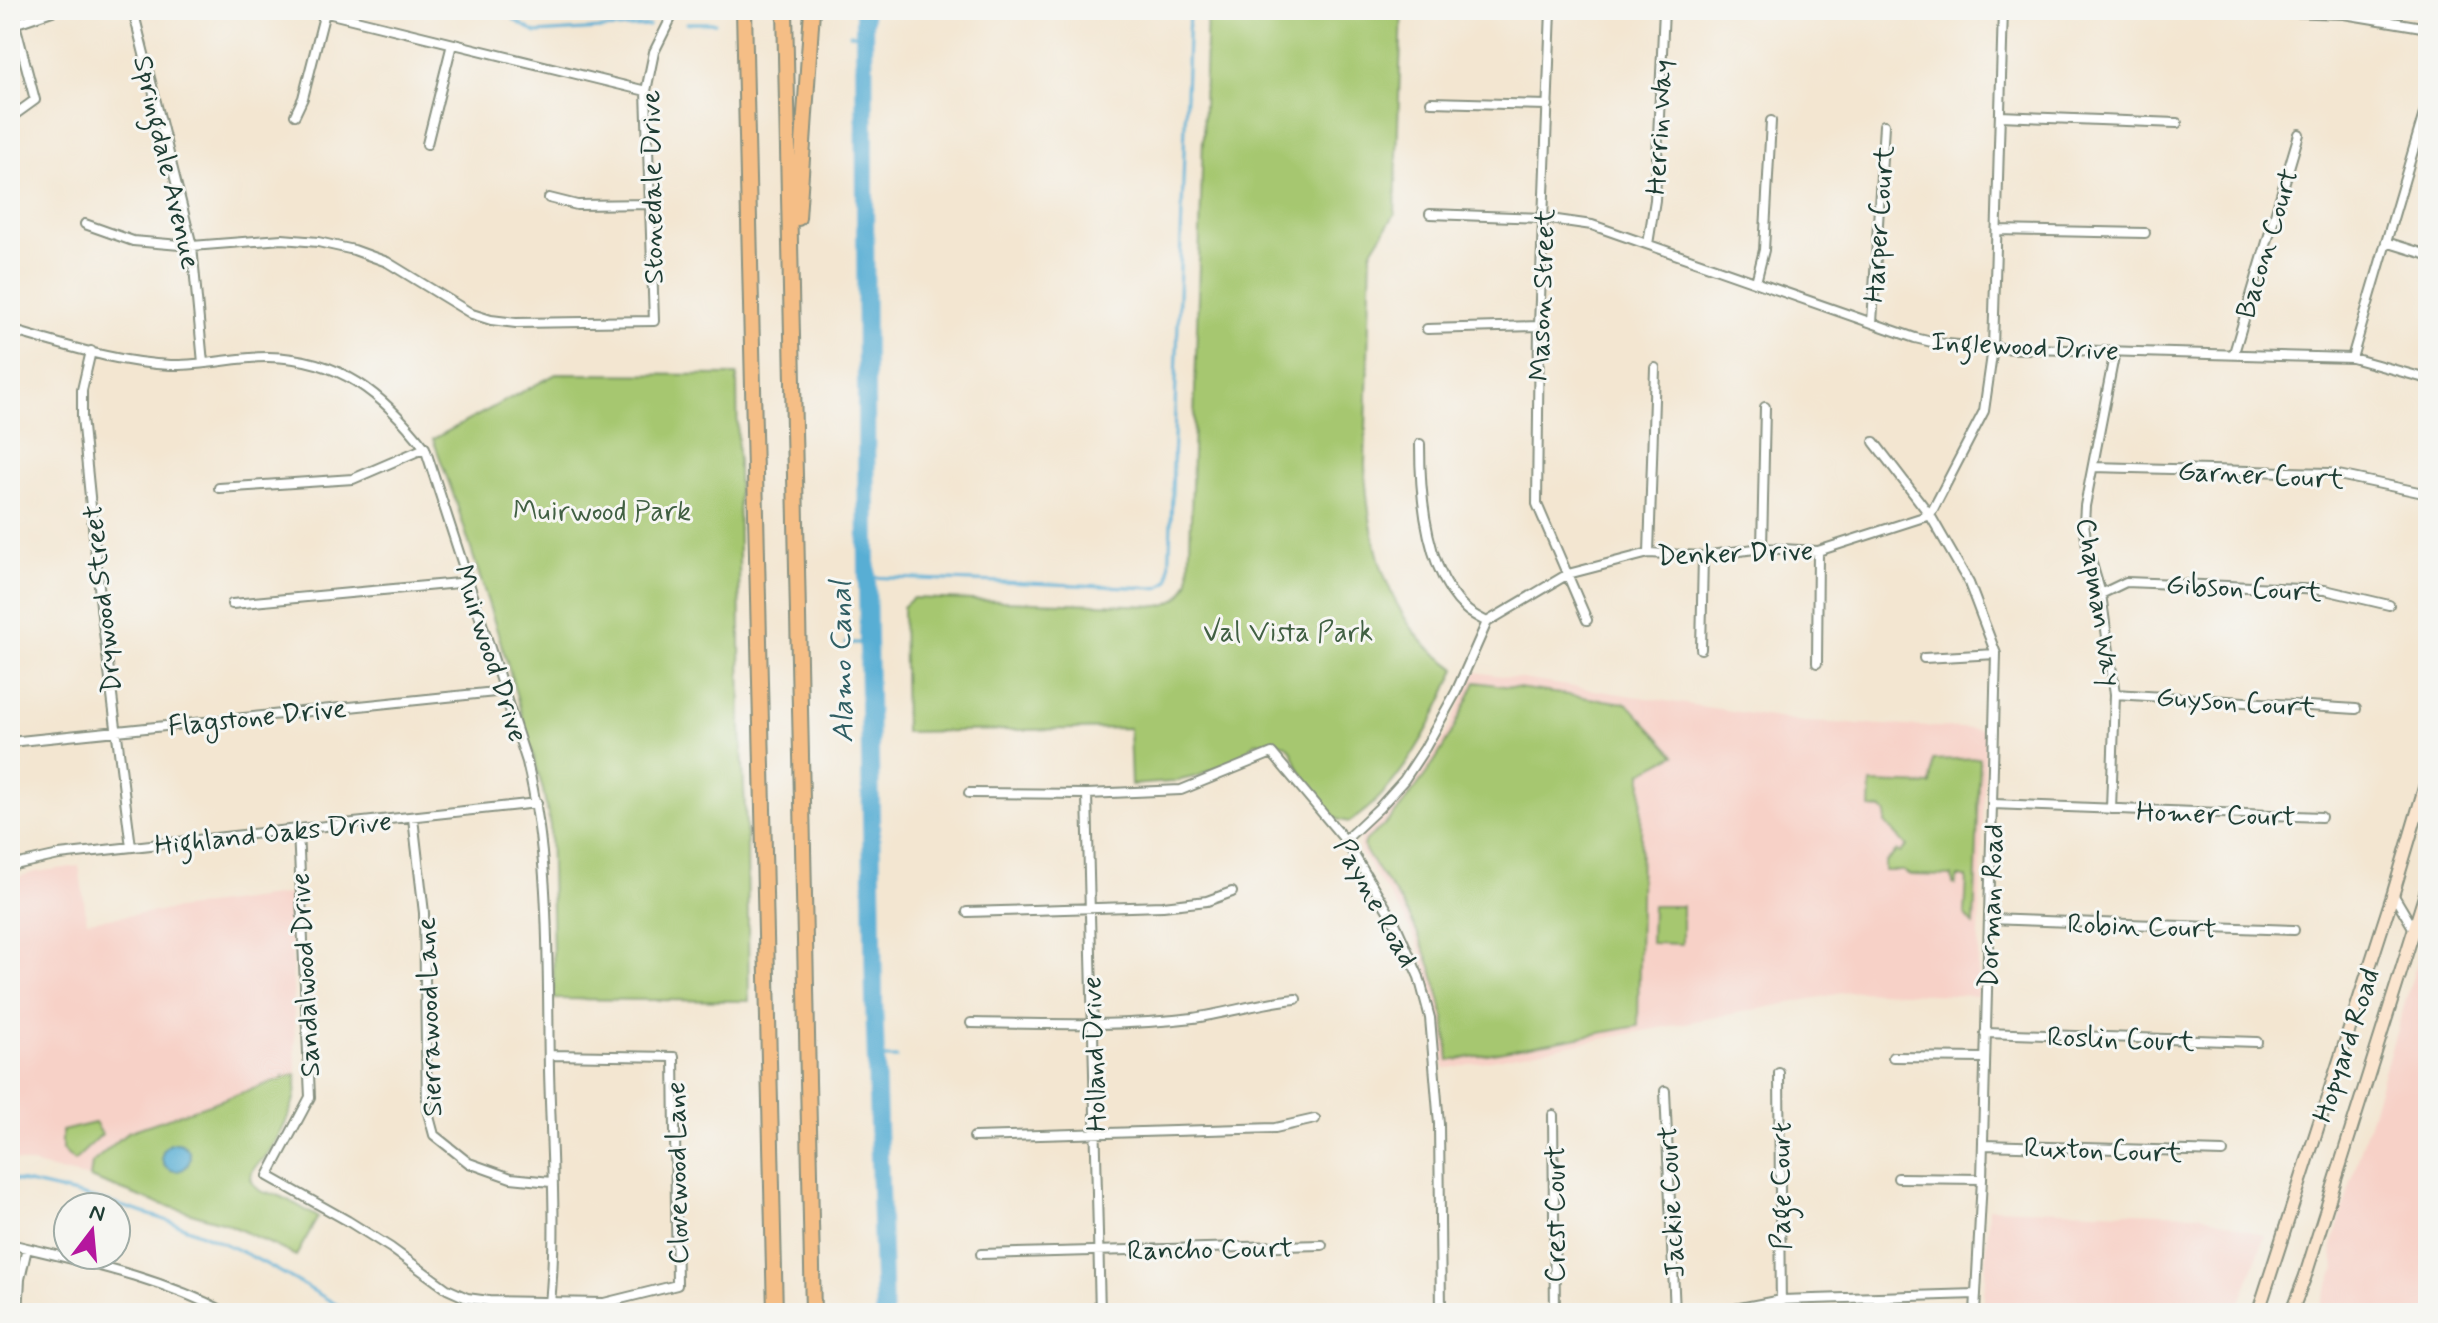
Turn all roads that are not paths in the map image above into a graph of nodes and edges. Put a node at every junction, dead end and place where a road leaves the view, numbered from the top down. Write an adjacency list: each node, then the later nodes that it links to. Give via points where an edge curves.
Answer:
1 (55, 10): 15 (street)
2 (133, 10): 41 (street, Springdale Avenue)
3 (364, 10): 14 (street)
4 (675, 10): 18 (street, Stonedale Drive, via 654,52)
5 (744, 10): 136 (highway)
6 (785, 10): 43 (highway)
7 (812, 10): 43 (highway, via 798,223)
8 (1551, 10): 21 (street, Mason Street)
9 (1664, 10): 40 (street, Herrin Way)
10 (2003, 10): 23 (street)
11 (2230, 10): 13 (street)
12 (320, 11): 14 (street); 22 (street)
13 (2344, 12): 16 (street)
14 (361, 21): 17 (street)
15 (12, 25): 24 (street, via 35,100)
16 (2428, 28)
17 (452, 44): 18 (street); 31 (street)
18 (646, 91): 33 (street, Stonedale Drive)
19 (2428, 100): 29 (street)
20 (1431, 102): 21 (street)
21 (1548, 105): 35 (street, Mason Street)
22 (295, 115)
23 (2000, 116): 26 (street); 37 (street)
24 (10, 118)
25 (1771, 121): 44 (street, via 1764,250)
26 (2177, 123)
27 (1884, 125): 45 (street, Harper Court)
28 (2299, 134): 52 (street, Bacon Court)
29 (2418, 135): 30 (street); 39 (street)
30 (2428, 138)
31 (427, 144)
32 (549, 198): 33 (street, via 577,205)
33 (650, 204): 41 (street, Stonedale Drive, via 654,321 491,320 472,314 387,262 354,250 282,239)
34 (1430, 214): 35 (street, Inglewood Drive)
35 (1543, 218): 40 (street, Inglewood Drive, via 1592,225); 46 (street, Mason Street)
36 (85, 224): 41 (street, via 133,241)
37 (1997, 230): 38 (street); 49 (street)
38 (2145, 233)
39 (2386, 242): 42 (street); 53 (street)
40 (1648, 244): 44 (street, Inglewood Drive)
41 (192, 246): 54 (street, Springdale Avenue)
42 (2428, 255)
43 (790, 258): 137 (highway)
44 (1756, 282): 45 (street, Inglewood Drive)
45 (1872, 323): 49 (street, Inglewood Drive, via 1936,343)
46 (1539, 326): 47 (street); 69 (street, Mason Street, via 1537,504)
47 (1427, 329)
48 (10, 330): 50 (street, Muirwood Drive)
49 (1993, 348): 51 (street, Inglewood Drive); 64 (street, via 1984,411)
50 (91, 351): 54 (street, Muirwood Drive, via 147,363); 83 (street, Drywood Street, via 82,417)
51 (2115, 351): 52 (street, Inglewood Drive); 61 (street, Chapman Way)
52 (2234, 353): 53 (street, Inglewood Drive)
53 (2352, 358): 56 (street, Inglewood Drive)
54 (203, 363): 60 (street, Muirwood Drive, via 267,357 328,367 367,387 400,415)
55 (1655, 368): 67 (street)
56 (2428, 379)
57 (1765, 407): 65 (street)
58 (1874, 442): 64 (street, Dorman Road)
59 (1420, 444): 75 (street, via 1424,519 1441,572 1467,611)
60 (425, 448): 62 (street, via 353,479); 70 (street, Muirwood Drive)
61 (2093, 467): 63 (street, Garner Court, via 2329,473); 71 (street, Chapman Way, via 2084,523)
62 (219, 488)
63 (2428, 494)
64 (1930, 515): 66 (street, Denker Drive); 77 (street, Dorman Road, via 1969,583)
65 (1762, 548): 66 (street, Denker Drive); 68 (street, Denker Drive)
66 (1818, 551): 79 (street)
67 (1649, 553): 68 (street, Denker Drive); 69 (street, Denker Drive)
68 (1703, 556): 76 (street)
69 (1568, 574): 74 (street, Mason Street); 75 (street, Denker Drive)
70 (469, 582): 72 (street); 80 (street, Muirwood Drive)
71 (2101, 594): 73 (street, Gibson Court, via 2126,582 2325,590); 81 (street, Chapman Way)
72 (232, 604)
73 (2389, 605)
74 (1587, 620)
75 (1487, 622): 94 (street, via 1425,748 1404,780)
76 (1701, 649)
77 (1996, 654): 78 (street); 89 (street, Dorman Road)
78 (1924, 658)
79 (1817, 663)
80 (505, 691): 83 (street, Flagstone Drive); 88 (street, Muirwood Drive)
81 (2115, 694): 82 (street, Guyson Court); 90 (street, Chapman Way)
82 (2356, 709)
83 (116, 730): 84 (street, Flagstone Drive); 95 (street, Drywood Street)
84 (10, 742)
85 (2428, 776): 98 (main road, Hopyard Road)
86 (969, 793): 87 (street)
87 (1087, 794): 94 (street, Payne Road, via 1181,790 1272,753); 100 (street, Holland Drive)
88 (537, 803): 92 (street, Highland Oaks Drive); 111 (street, Muirwood Drive)
89 (1993, 804): 90 (street, Homer Court); 102 (street, Dorman Road)
90 (2111, 809): 91 (street, Homer Court)
91 (2321, 817)
92 (413, 818): 93 (street, Highland Oaks Drive); 124 (street, Sierrawood Lane, via 424,913 427,1109 434,1135 469,1163 511,1178)
93 (298, 830): 95 (street, Highland Oaks Drive); 132 (street, Sandalwood Drive, via 310,1097 268,1176 467,1298)
94 (1345, 840): 139 (street, Payne Road, via 1400,934 1430,1018 1439,1124)
95 (131, 847): 96 (street, Highland Oaks Drive)
96 (10, 866)
97 (1232, 892): 100 (street, via 1163,906)
98 (2393, 894): 104 (street); 145 (main road, Hopyard Road)
99 (2427, 895): 104 (main road, Hopyard Road)
100 (1089, 908): 101 (street); 108 (street, Holland Drive)
101 (967, 912)
102 (1989, 919): 103 (street, Robin Court); 109 (street, Dorman Road)
103 (2294, 930)
104 (2415, 931): 105 (street); 146 (main road, Hopyard Road)
105 (2428, 935)
106 (1296, 999): 108 (street, via 1193,1018)
107 (971, 1023): 108 (street)
108 (1092, 1024): 118 (street, Holland Drive)
109 (1985, 1033): 110 (street, Roslin Court); 113 (street, Dorman Road)
110 (2257, 1042)
111 (549, 1055): 124 (street, Muirwood Drive); 132 (street, Clovewood Lane, via 674,1057 677,1285 604,1303)
112 (1893, 1057): 113 (street)
113 (1985, 1058): 120 (street, Dorman Road)
114 (1779, 1073): 131 (street, Page Court)
115 (1665, 1091): 141 (street, Jackie Court)
116 (1553, 1115): 140 (street, Crest Court)
117 (1315, 1119): 118 (street, via 1275,1128)
118 (1096, 1135): 119 (street); 128 (street, Holland Drive)
119 (974, 1137)
120 (1983, 1145): 121 (street, Ruxton Court); 123 (street, Dorman Road)
121 (2223, 1152)
122 (1898, 1178): 123 (street)
123 (1982, 1179): 130 (street, Dorman Road)
124 (551, 1182): 132 (street, Muirwood Drive)
125 (10, 1244): 127 (street)
126 (1322, 1245): 128 (street, Rancho Court)
127 (27, 1248): 133 (street); 134 (street, via 126,1272)
128 (1099, 1251): 129 (street, Rancho Court); 138 (street, Holland Drive)
129 (981, 1254)
130 (1976, 1294): 131 (street); 144 (street, Dorman Road)
131 (1781, 1300): 142 (street); 143 (street, Page Court)
132 (550, 1302): 135 (street, Muirwood Drive)
133 (18, 1313)
134 (227, 1313)
135 (549, 1313)
136 (775, 1313)
137 (813, 1313)
138 (1100, 1313)
139 (1441, 1313)
140 (1555, 1313)
141 (1675, 1313)
142 (1714, 1313)
143 (1781, 1313)
144 (1975, 1313)
145 (2258, 1313)
146 (2291, 1313)

